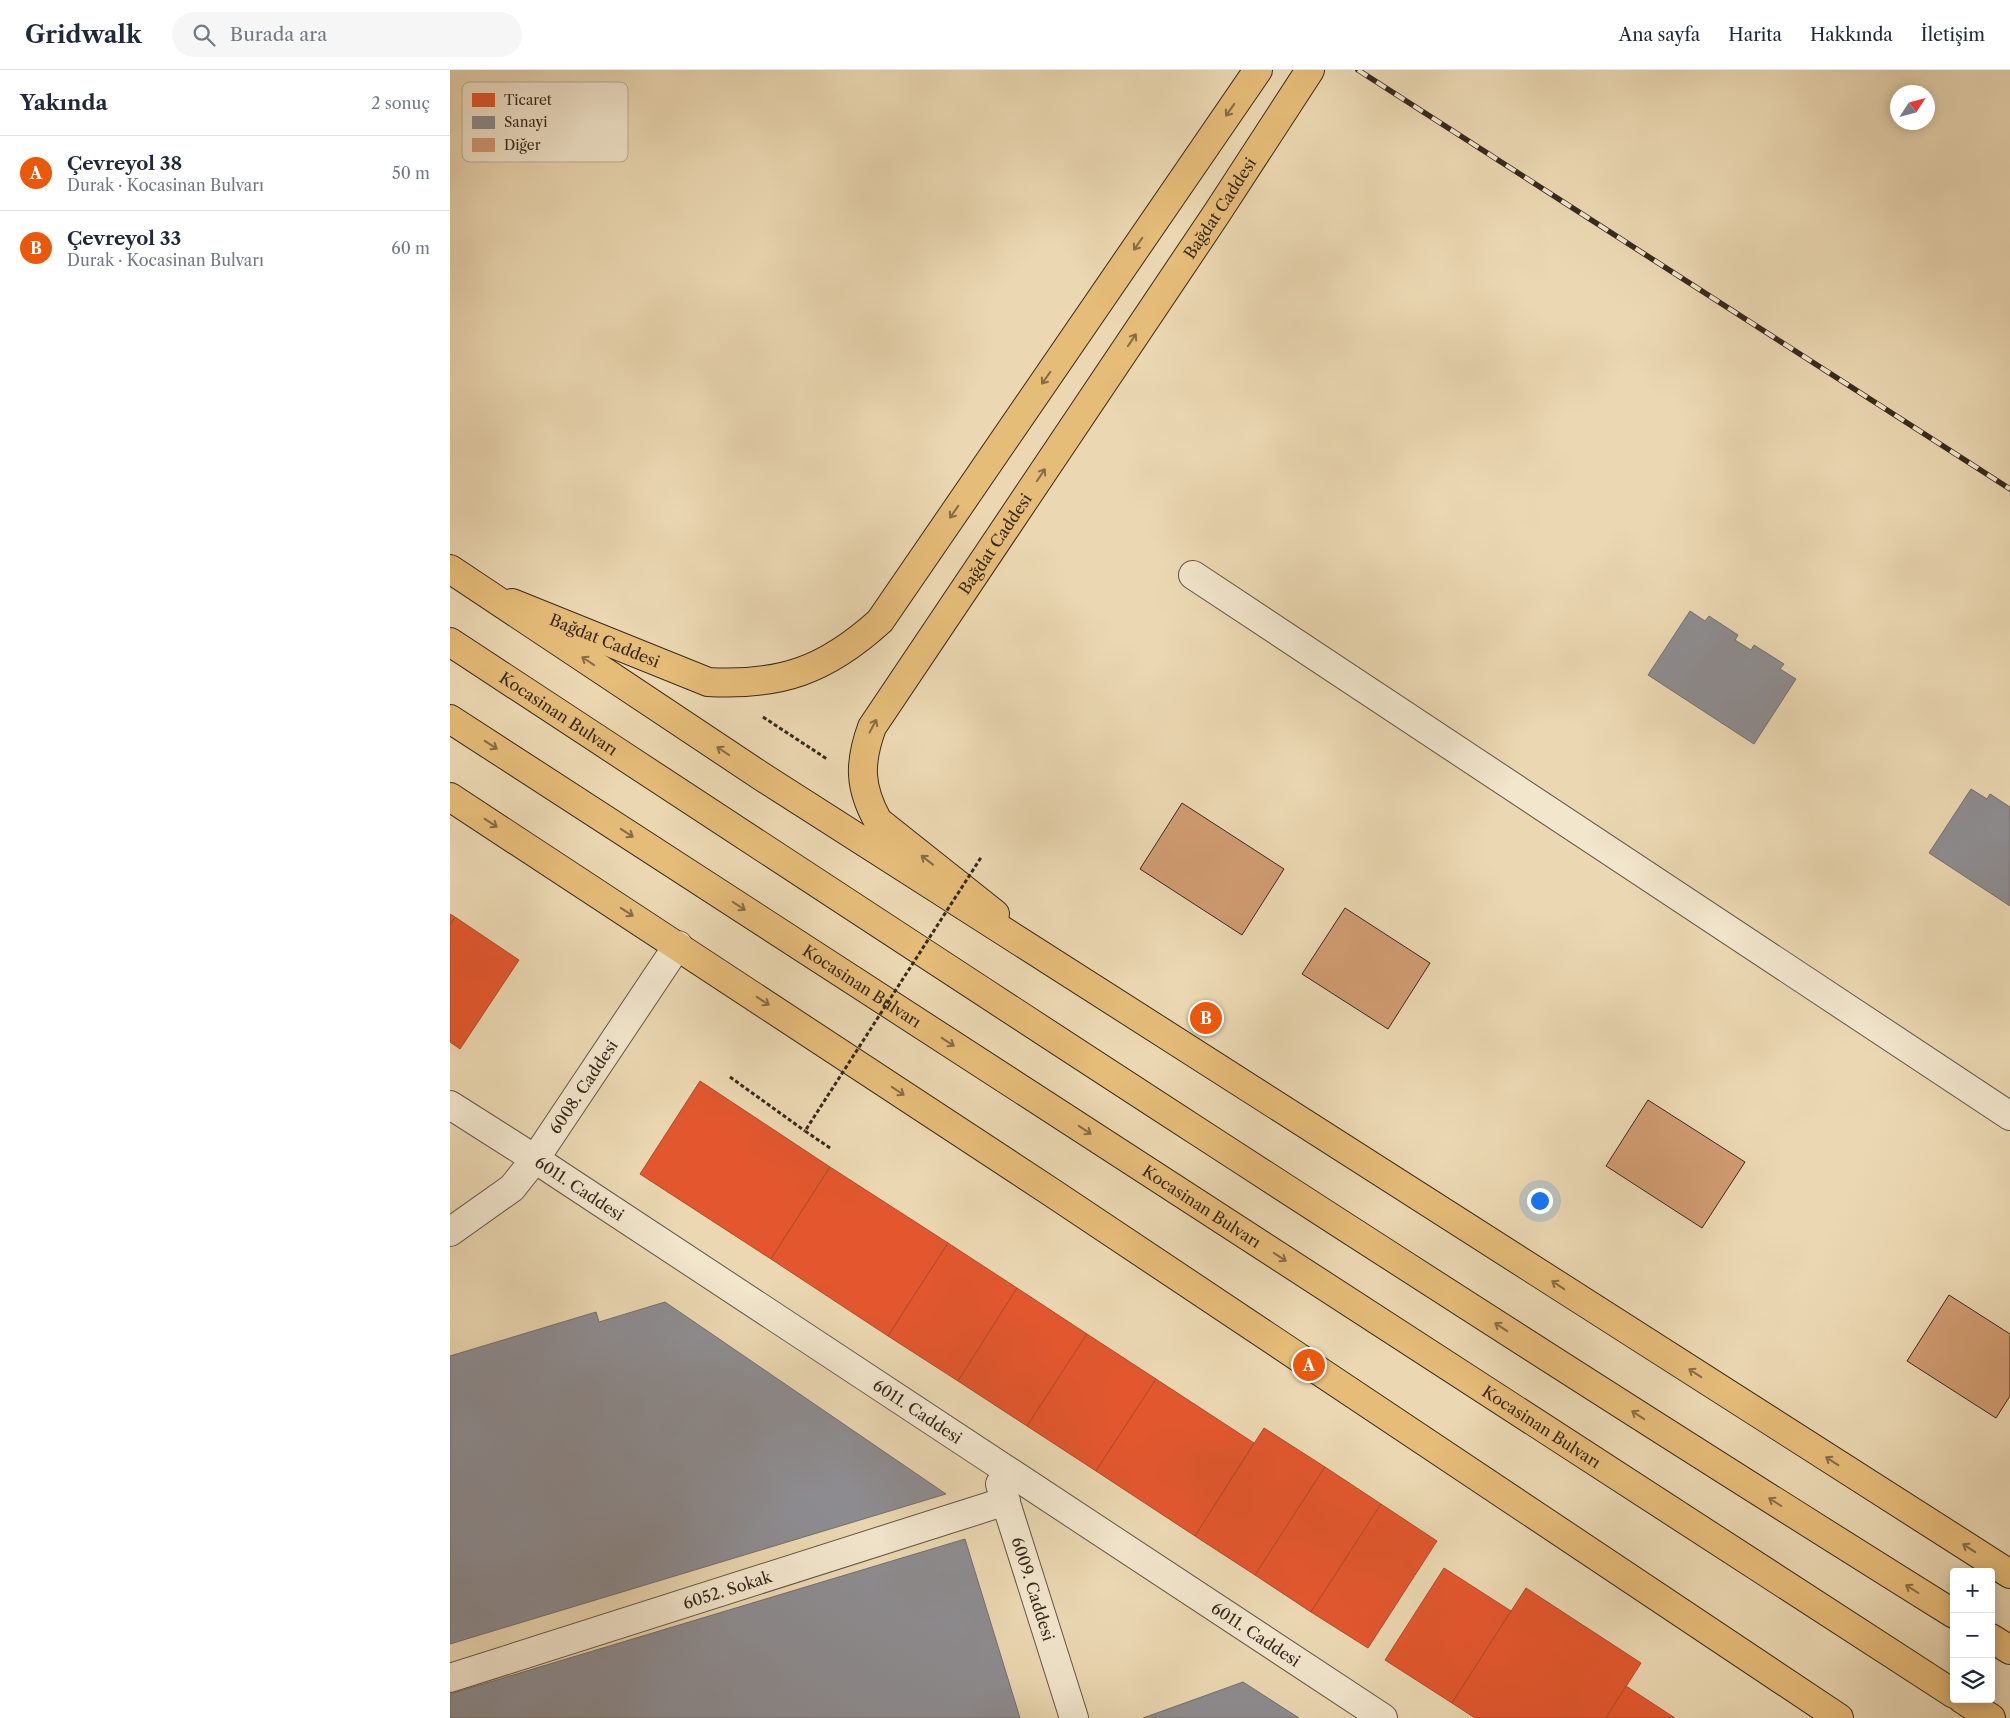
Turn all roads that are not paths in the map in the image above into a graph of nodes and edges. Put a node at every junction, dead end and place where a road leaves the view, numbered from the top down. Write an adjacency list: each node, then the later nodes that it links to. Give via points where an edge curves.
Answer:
1 (1258, 70): 5 (main road, Bağdat Caddesi, one-way to 5, via 880,621 855,643 829,660 799,673 760,682 708,682)
2 (1310, 70): 10 (main road, Bağdat Caddesi, one-way to 2, via 878,821 869,806 863,782 864,748 872,727)
3 (450, 569): 5 (main road)
4 (1193, 575): 12 (street)
5 (485, 592): 10 (main road, one-way to 5, via 764,778)
6 (450, 642): 18 (main road, Kocasinan Bulvarı, one-way to 6, via 1722,1469 1013,1012)
7 (450, 719): 22 (main road, Kocasinan Bulvarı, one-way to 22)
8 (450, 797): 9 (main road, one-way to 9)
9 (678, 945): 13 (street, 6008. Caddesi); 26 (main road, one-way to 26)
10 (1075, 977): 17 (main road, one-way to 10)
11 (450, 1105): 13 (street, 6011. Caddesi)
12 (2010, 1116)
13 (535, 1159): 14 (street, 6008. Caddesi, via 512,1188); 15 (street, 6011. Caddesi)
14 (450, 1232)
15 (993, 1461): 16 (street, 6009. Caddesi); 25 (street, 6011. Caddesi)
16 (1006, 1501): 21 (street, 6052. Sokak); 24 (street, 6009. Caddesi)
17 (2010, 1574)
18 (1952, 1613)
19 (1995, 1641): 20 (main road)
20 (2010, 1650)
21 (450, 1678)
22 (1950, 1691)
23 (1968, 1703): 27 (main road)
24 (1074, 1718)
25 (1383, 1718)
26 (1839, 1718)
27 (1991, 1718)

